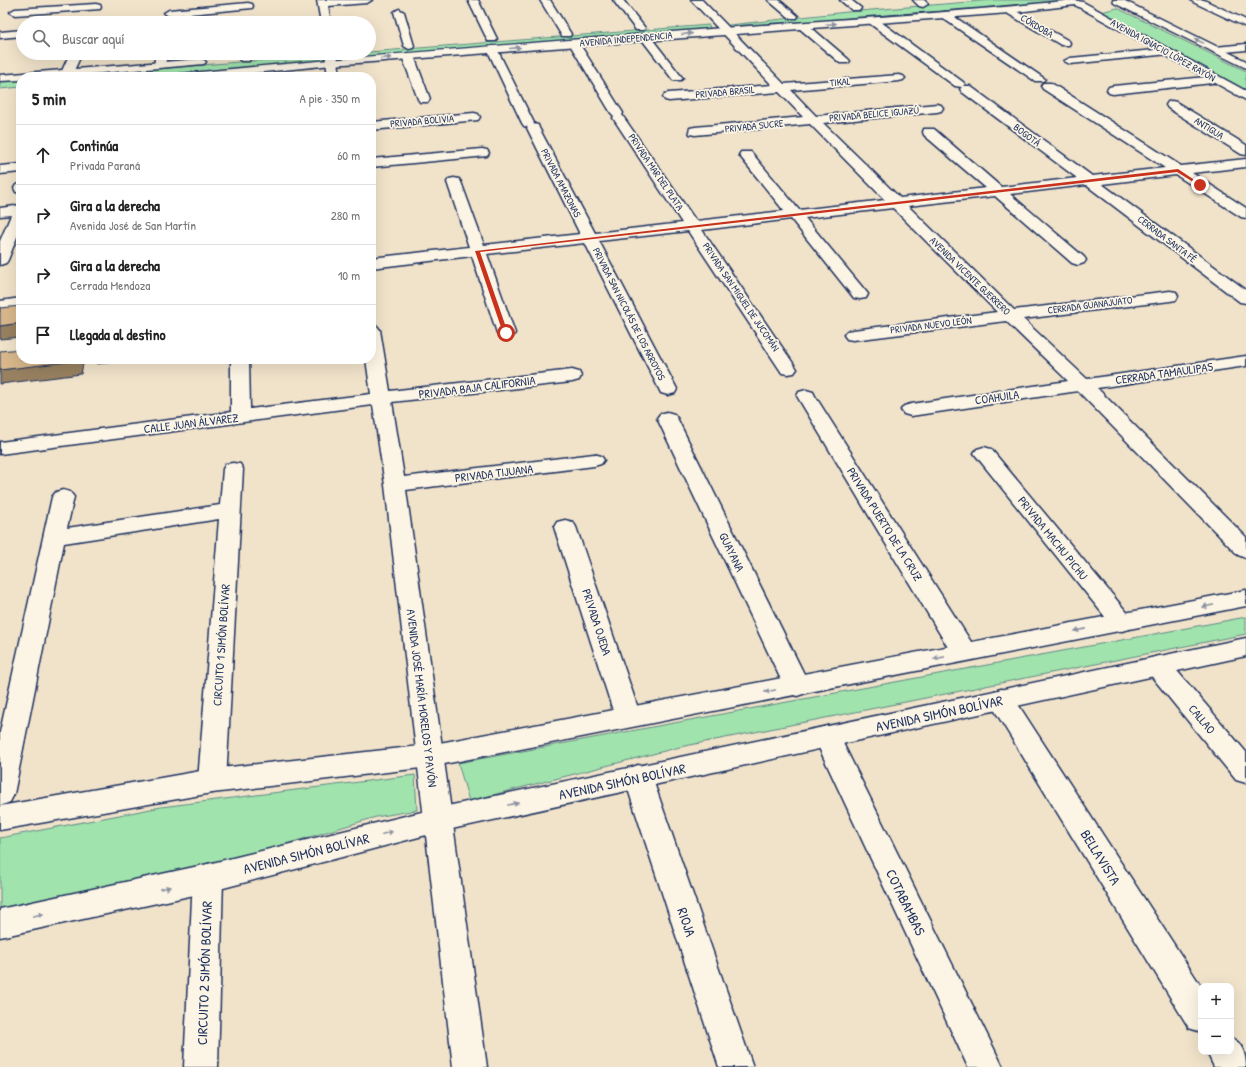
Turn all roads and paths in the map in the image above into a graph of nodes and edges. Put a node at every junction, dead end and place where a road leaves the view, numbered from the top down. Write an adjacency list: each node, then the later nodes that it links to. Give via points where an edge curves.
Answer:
1 (22, 0): 13 (street, via 14,13)
2 (367, 0): 10 (street)
3 (473, 0): 31 (street, PRIVADA AMAZONAS)
4 (546, 0): 28 (street)
5 (618, 0): 26 (street)
6 (696, 0): 23 (street, AVENIDA VICENTE GUERRERO)
7 (773, 0): 23 (street, AVENIDA INDEPENDENCIA, via 797,15)
8 (1118, 0): 11 (street, AVENIDA INDEPENDENCIA, via 1105,5); 34 (street, AVENIDA IGNACIO LÓPEZ RAYÓN, one-way to 8)
9 (1196, 0): 22 (street)
10 (322, 1): 20 (street)
11 (1072, 2): 15 (street, AVENIDA INDEPENDENCIA); 36 (street, AVENIDA IGNACIO LÓPEZ RAYÓN)
12 (844, 5): 14 (street)
13 (97, 6)
14 (860, 8)
15 (1009, 10): 18 (street, AVENIDA INDEPENDENCIA); 30 (street, CÓRDOBA)
16 (399, 12): 35 (street)
17 (168, 14): 19 (street, via 248,4)
18 (945, 15): 21 (street, AVENIDA INDEPENDENCIA); 75 (street)
19 (248, 16)
20 (325, 16)
21 (873, 21): 24 (street, AVENIDA INDEPENDENCIA, one-way to 21); 76 (street, BOGOTÁ)
22 (1246, 24)
23 (722, 26): 24 (street, AVENIDA INDEPENDENCIA); 26 (street, AVENIDA INDEPENDENCIA); 56 (street, AVENIDA VICENTE GUERRERO)
24 (803, 26): 43 (street)
25 (16, 33): 27 (street)
26 (642, 33): 28 (street, AVENIDA INDEPENDENCIA); 29 (street, AVENIDA INDEPENDENCIA); 53 (street)
27 (1, 34)
28 (566, 34): 31 (street, AVENIDA INDEPENDENCIA)
29 (574, 43): 31 (street, AVENIDA INDEPENDENCIA, one-way to 29); 85 (street, PRIVADA MAR DEL PLATA, via 618,115)
30 (1065, 43)
31 (492, 44): 35 (street, AVENIDA INDEPENDENCIA); 86 (street, PRIVADA AMAZONAS, via 531,126)
32 (1246, 47): 34 (street)
33 (376, 49): 35 (street, AVENIDA INDEPENDENCIA)
34 (1215, 50): 46 (street, AVENIDA IGNACIO LÓPEZ RAYÓN)
35 (409, 51): 37 (street, AVENIDA INDEPENDENCIA, one-way to 35); 60 (street)
36 (1165, 52): 44 (street); 55 (street, AVENIDA IGNACIO LÓPEZ RAYÓN)
37 (376, 54)
38 (73, 60): 47 (street)
39 (161, 60): 45 (street)
40 (320, 60): 49 (street, AVENIDA INDEPENDENCIA)
41 (331, 60): 50 (street)
42 (214, 61): 45 (street)
43 (844, 61)
44 (1070, 61)
45 (160, 65): 48 (street)
46 (1246, 65)
47 (67, 72)
48 (79, 72)
49 (252, 72)
50 (333, 72)
51 (16, 77): 52 (street)
52 (0, 78)
53 (677, 78)
54 (899, 78): 56 (street, TIKAL)
55 (1217, 80): 57 (street); 58 (street, AVENIDA IGNACIO LÓPEZ RAYÓN)
56 (782, 87): 59 (street, PRIVADA BRASIL); 64 (street, AVENIDA VICENTE GUERRERO)
57 (1113, 90)
58 (1246, 96)
59 (669, 97)
60 (424, 99)
61 (1172, 105): 68 (street, ANTIGUA)
62 (937, 108): 64 (street, PRIVADA BELICE IGUAZÚ)
63 (474, 117): 65 (street, PRIVADA BOLIVIA)
64 (812, 120): 66 (street, PRIVADA SUCRE); 79 (street, AVENIDA VICENTE GUERRERO)
65 (376, 126)
66 (696, 132)
67 (929, 132): 78 (street)
68 (1246, 151)
69 (482, 153): 71 (street)
70 (746, 155): 83 (street)
71 (376, 163)
72 (1246, 163): 75 (street)
73 (16, 168): 74 (street)
74 (0, 170)
75 (1178, 171): 76 (street); 82 (street)
76 (1089, 181): 78 (street); 93 (street, CERRADA SANTA FÉ)
77 (454, 182): 87 (street)
78 (998, 191): 79 (street); 89 (street)
79 (895, 203): 83 (street); 96 (street, AVENIDA VICENTE GUERRERO)
80 (16, 210): 81 (street)
81 (0, 212)
82 (1246, 214)
83 (795, 215): 85 (street); 91 (street)
84 (16, 221): 88 (street)
85 (693, 226): 86 (street); 102 (street, PRIVADA SAN MIGUEL DE JUCOMÁN)
86 (590, 238): 87 (street); 105 (street, PRIVADA SAN NICOLÁS DE LOS ARROYOS)
87 (478, 251): 90 (street); 97 (street)
88 (0, 260)
89 (1078, 260)
90 (376, 262)
91 (860, 294)
92 (1170, 296): 96 (street, CERRADA GUANAJUATO)
93 (1246, 298)
94 (16, 304): 95 (street)
95 (0, 306)
96 (1010, 315): 98 (street, PRIVADA NUEVO LEÓN); 104 (street, AVENIDA VICENTE GUERRERO)
97 (506, 333)
98 (853, 335)
99 (376, 361): 107 (street, AVENIDA JOSÉ MARÍA MORELOS Y PAVÓN)
100 (1246, 361): 104 (street, CERRADA TAMAULIPAS)
101 (240, 364): 109 (street)
102 (788, 368)
103 (572, 376): 107 (street, PRIVADA BAJA CALIFORNIA)
104 (1083, 385): 108 (street, COAHUILA); 120 (street, AVENIDA VICENTE GUERRERO)
105 (668, 389)
106 (806, 396): 124 (street, PRIVADA PUERTO DE LA CRUZ)
107 (382, 398): 109 (street, CALLE JUAN ÁLVAREZ); 115 (street, AVENIDA JOSÉ MARÍA MORELOS Y PAVÓN)
108 (910, 410)
109 (241, 416): 111 (street, CALLE JUAN ÁLVAREZ)
110 (667, 418): 126 (street, GUAYANA)
111 (0, 448)
112 (984, 453): 122 (street, PRIVADA MACHU PICHU)
113 (594, 460): 115 (street, PRIVADA TIJUANA)
114 (233, 469): 117 (street, CIRCUITO 1 SIMÓN BOLÍVAR)
115 (395, 485): 130 (street, AVENIDA JOSÉ MARÍA MORELOS Y PAVÓN)
116 (63, 497): 119 (street)
117 (231, 510): 119 (street); 133 (street, CIRCUITO 1 SIMÓN BOLÍVAR)
118 (565, 527): 128 (street, PRIVADA OJEDA)
119 (54, 537): 134 (street)
120 (1246, 550)
121 (1246, 598): 122 (street, one-way to 122)
122 (1122, 622): 124 (street, one-way to 124)
123 (1246, 647): 125 (street, AVENIDA SIMÓN BOLÍVAR)
124 (964, 652): 126 (street, one-way to 126)
125 (1158, 666): 127 (street, AVENIDA SIMÓN BOLÍVAR); 131 (street, CALLAO)
126 (797, 686): 128 (street, one-way to 128)
127 (1001, 699): 129 (street, AVENIDA SIMÓN BOLÍVAR); 139 (street, BELLAVISTA)
128 (628, 717): 130 (street)
129 (827, 737): 132 (street, AVENIDA SIMÓN BOLÍVAR); 144 (street, COTABAMBAS)
130 (429, 756): 133 (street); 136 (street, AVENIDA JOSÉ MARÍA MORELOS Y PAVÓN)
131 (1246, 772)
132 (638, 777): 136 (street, AVENIDA SIMÓN BOLÍVAR, one-way to 132); 143 (street, RIOJA)
133 (212, 781): 135 (street)
134 (0, 794)
135 (0, 818)
136 (438, 820): 137 (street, AVENIDA SIMÓN BOLÍVAR, one-way to 136); 142 (street, AVENIDA JOSÉ MARÍA MORELOS Y PAVÓN)
137 (208, 878): 138 (street, AVENIDA SIMÓN BOLÍVAR, one-way to 137); 141 (street, CIRCUITO 2 SIMÓN BOLÍVAR)
138 (0, 923)
139 (1198, 1011)
140 (1226, 1055): 145 (street)
141 (201, 1067)
142 (470, 1067)
143 (736, 1067)
144 (986, 1067)
145 (1234, 1067)

